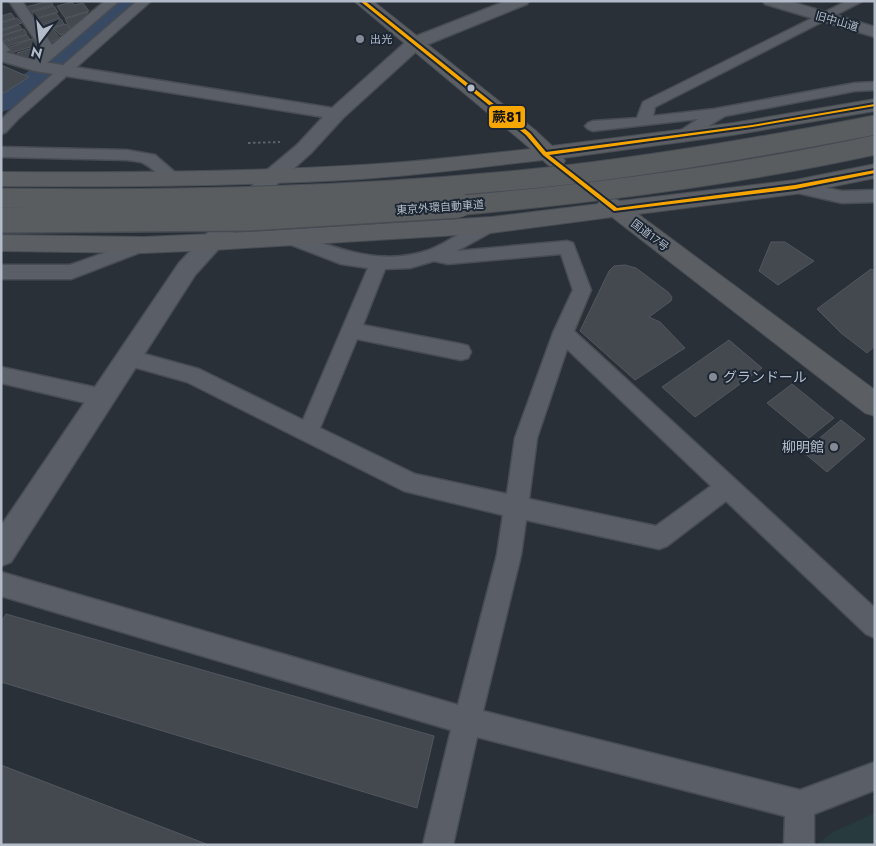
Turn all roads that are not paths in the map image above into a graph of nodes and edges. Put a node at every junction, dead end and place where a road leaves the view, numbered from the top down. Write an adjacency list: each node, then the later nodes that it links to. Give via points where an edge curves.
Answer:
1 (14, 1): 12 (street)
2 (145, 1): 15 (street)
3 (362, 1): 11 (highway, 国道17号)
4 (521, 1): 11 (street)
5 (771, 1): 8 (street, 旧中山道)
6 (857, 1): 8 (street)
7 (108, 3): 12 (street)
8 (824, 18): 9 (street, 旧中山道); 20 (street, via 648,105)
9 (875, 32)
10 (1, 42): 13 (lane, via 6,50)
11 (415, 43): 19 (street); 27 (highway, 国道17号, via 528,134)
12 (51, 53): 14 (street)
13 (1, 54): 14 (street)
14 (35, 66): 15 (street)
15 (68, 70): 19 (street); 23 (street)
16 (875, 86): 18 (street)
17 (875, 105): 24 (highway)
18 (720, 112): 20 (street); 24 (street)
19 (336, 114): 29 (street, via 304,149)
20 (644, 122): 22 (street)
21 (875, 125): 34 (highway, 東京外環自動車道, bridge, via 719,155 602,171 399,190 196,199)
22 (593, 126)
23 (1, 129)
24 (679, 138): 27 (highway)
25 (875, 145): 36 (highway, 東京外環自動車道, bridge, via 734,172 500,202 292,218 97,222)
26 (1, 152): 31 (street, via 127,155 149,159)
27 (545, 154): 29 (highway, via 364,172); 35 (highway, 国道17号)
28 (875, 171): 32 (highway)
29 (274, 175): 31 (highway); 39 (street)
30 (1, 180): 31 (highway)
31 (176, 180)
32 (795, 187): 33 (street, via 842,197); 35 (highway)
33 (875, 196)
34 (1, 198)
35 (616, 210): 37 (highway); 51 (highway, 国道17号)
36 (1, 220)
37 (491, 225): 38 (highway); 42 (street)
38 (287, 237): 39 (highway); 43 (street, via 347,260)
39 (213, 242): 41 (highway); 48 (street, via 187,269)
40 (1, 243): 41 (highway)
41 (143, 245): 44 (street, via 71,272)
42 (434, 255): 43 (street); 46 (street, via 448,258 567,247 582,290)
43 (380, 263): 45 (street)
44 (1, 272)
45 (350, 330): 47 (street); 52 (street)
46 (563, 333): 53 (street); 54 (street, via 526,438)
47 (461, 352)
48 (130, 358): 50 (street); 52 (street, via 192,375)
49 (1, 375): 50 (street)
50 (103, 398): 55 (street)
51 (875, 405)
52 (308, 432): 54 (street, via 412,484)
53 (727, 487): 54 (street, via 659,538); 57 (street)
54 (516, 507): 58 (street, via 509,555)
55 (1, 552)
56 (1, 584): 58 (street)
57 (875, 625)
58 (467, 721): 60 (street); 61 (street)
59 (875, 776): 60 (street)
60 (800, 805): 62 (street)
61 (438, 845)
62 (799, 845)

